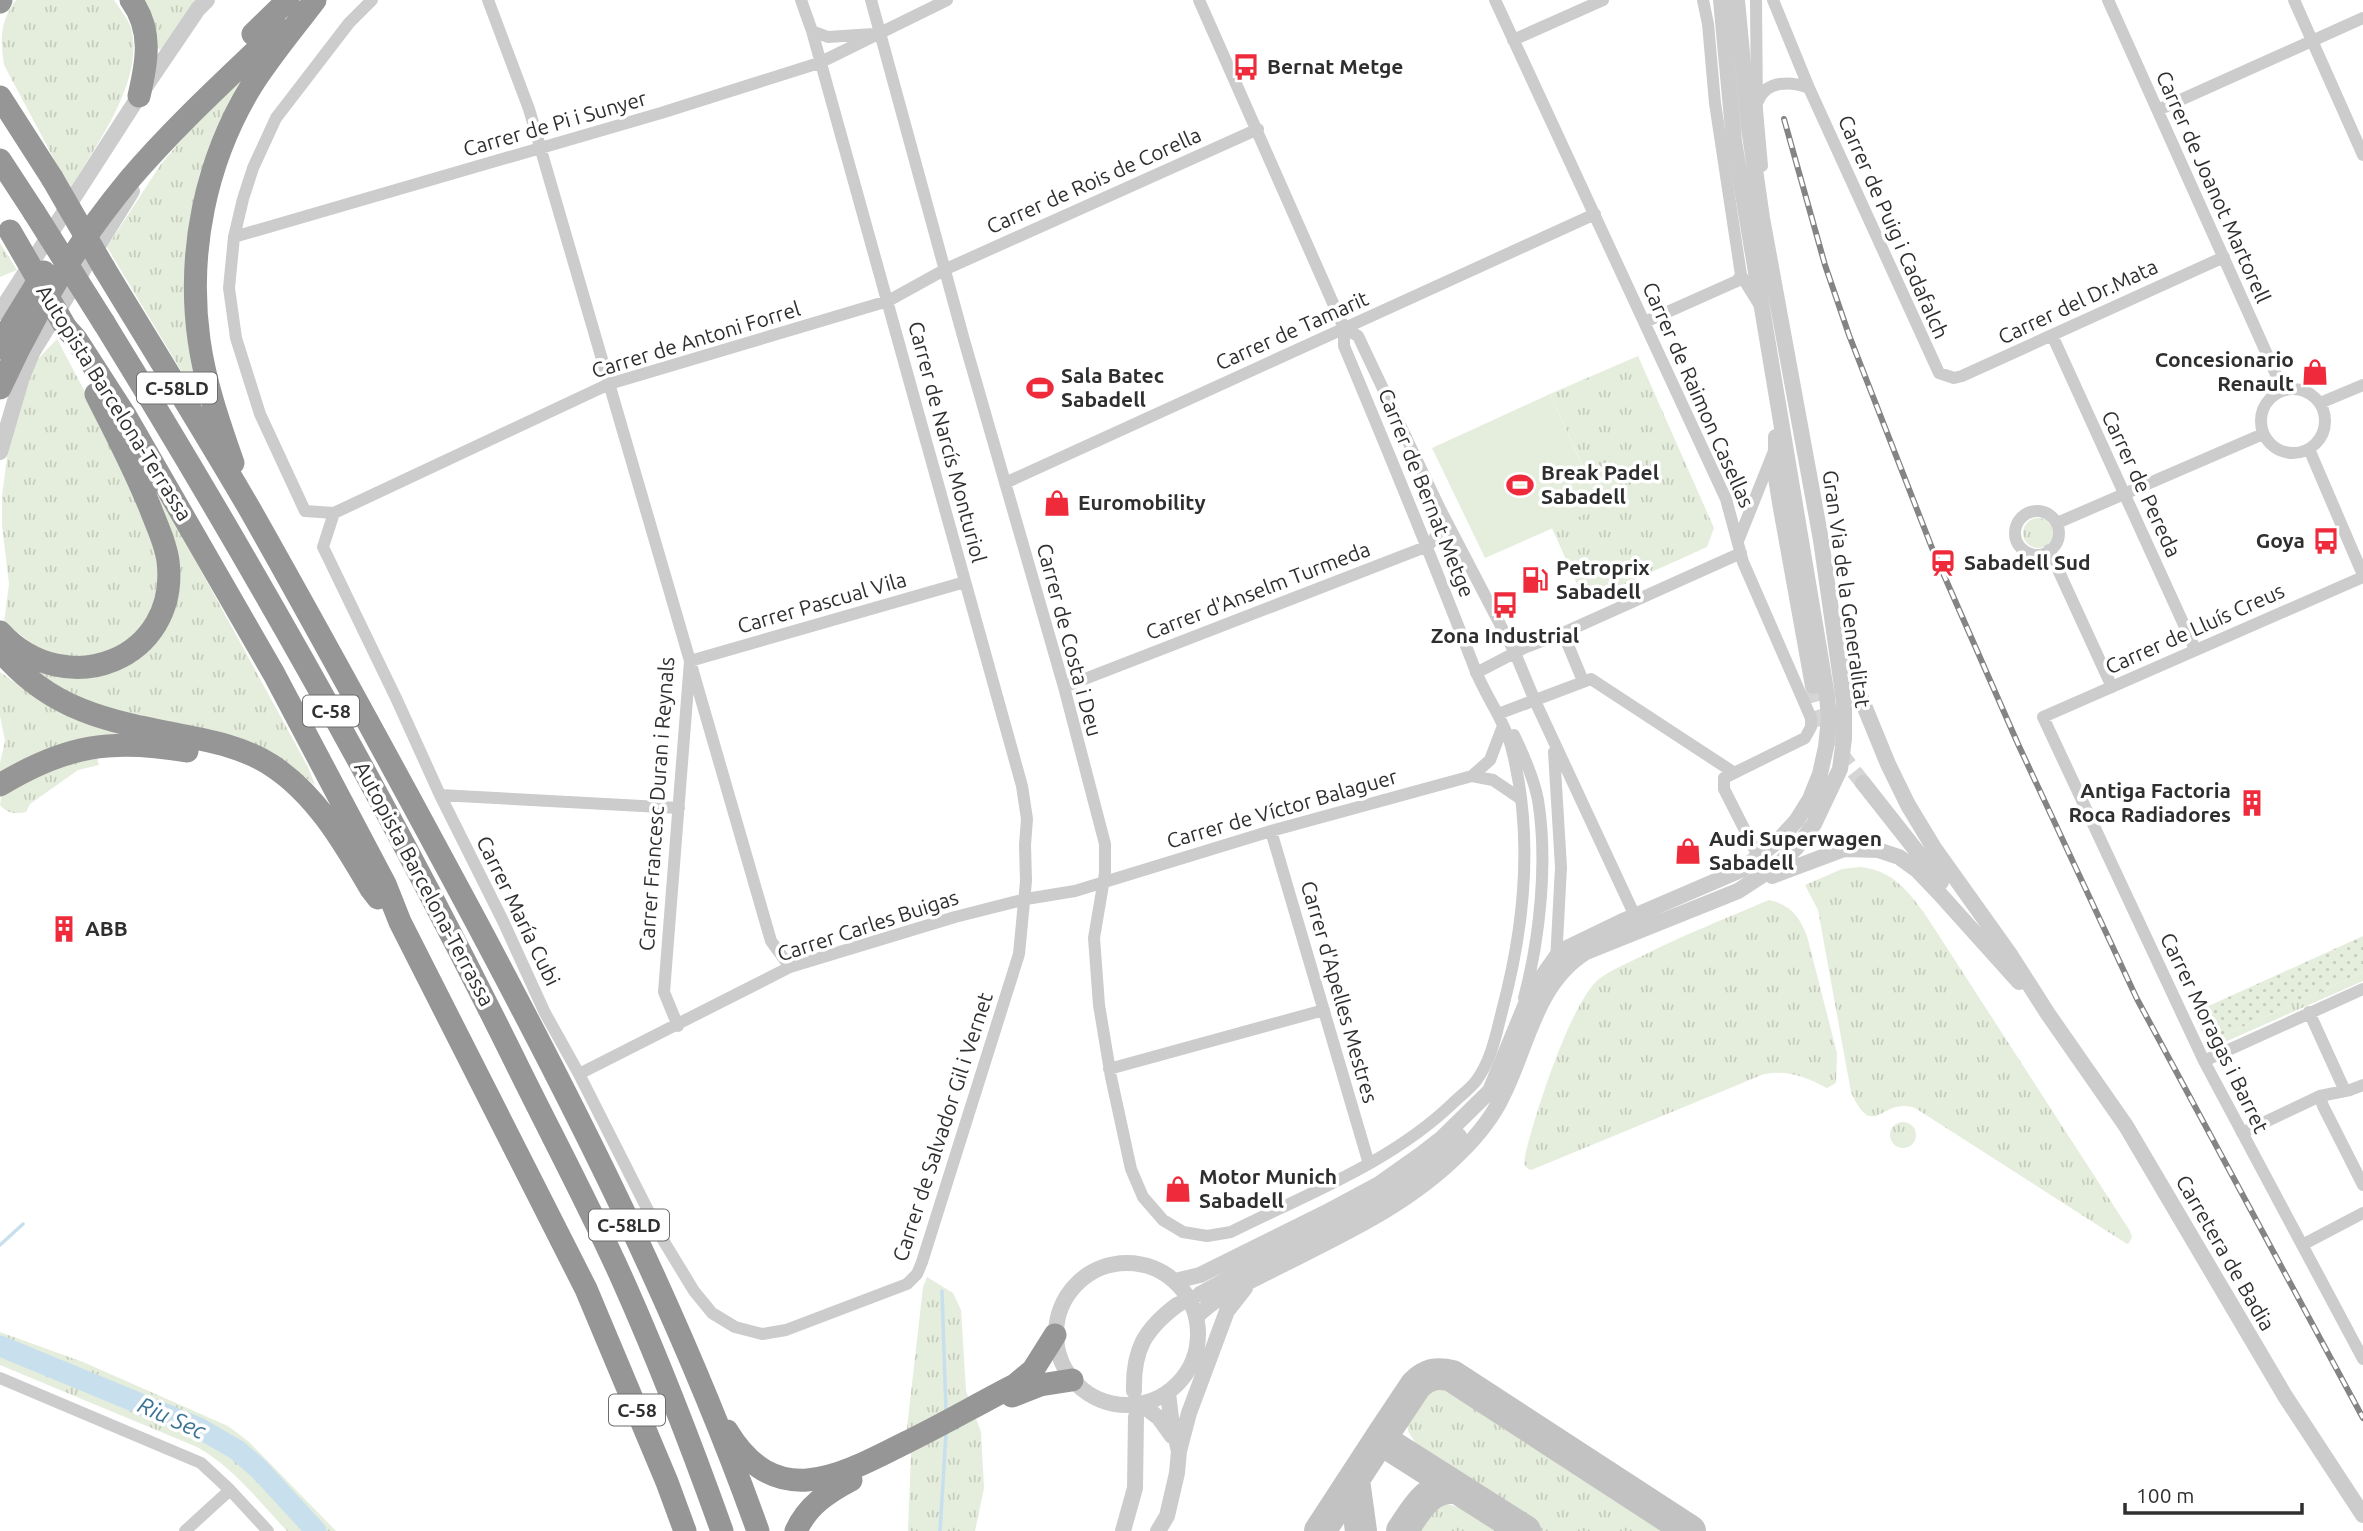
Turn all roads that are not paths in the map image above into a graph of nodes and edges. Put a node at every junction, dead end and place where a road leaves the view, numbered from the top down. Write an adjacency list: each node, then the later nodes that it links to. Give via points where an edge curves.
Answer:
1 (131, 0): 29 (highway, via 148,47)
2 (207, 0): 29 (street)
3 (288, 0): 53 (highway, via 209,75 116,175 54,257)
4 (310, 0): 35 (highway)
5 (315, 0): 67 (highway, via 268,62 233,120 212,172 198,239 196,302 202,360)
6 (372, 0): 41 (street, via 276,118 256,160)
7 (488, 0): 36 (street, Carrer Francesc Duran i Reynals)
8 (801, 0): 22 (street, Carrer de Narcís Monturiol)
9 (871, 0): 23 (street, Carrer de Costa i Deu)
10 (947, 0): 23 (street, Carrer de Pi i Sunyer)
11 (1199, 0): 34 (street, Carrer de Bernat Metge)
12 (1495, 0): 24 (street, Carrer de Raimon Casellas)
13 (1703, 0): 45 (street)
14 (1721, 0): 47 (street, Gran Via de la Generalitat, via 1734,141)
15 (1737, 0): 44 (street, Gran Via de la Generalitat, via 1749,128)
16 (1756, 0): 31 (street)
17 (1773, 0): 28 (street, Carrer de Puig i Cadafalch)
18 (2108, 0): 32 (street, Carrer de Joanot Martorell)
19 (2294, 0): 25 (street)
20 (1599, 1): 24 (street)
21 (2363, 18): 25 (street)
22 (812, 31): 23 (street, via 828,37); 26 (street, Carrer de Narcís Monturiol)
23 (881, 33): 26 (street, Carrer de Pi i Sunyer); 43 (street, Carrer de Costa i Deu)
24 (1513, 40): 39 (street, Carrer de Raimon Casellas)
25 (2312, 41): 32 (street); 37 (street)
26 (819, 63): 36 (street, Carrer de Pi i Sunyer); 46 (street, Carrer de Narcís Monturiol)
27 (0, 82): 33 (highway)
28 (1810, 88): 31 (street, via 1773,85); 55 (street, Carrer de Puig i Cadafalch, via 1935,367)
29 (139, 96): 48 (street)
30 (0, 97): 33 (highway, C-58LD)
31 (1756, 105): 44 (street)
32 (2158, 110): 42 (street, Carrer de Joanot Martorell)
33 (13, 117): 67 (highway, C-58LD, bridge)
34 (1258, 129): 43 (street, Carrer de Rois de Corella); 50 (street, Carrer de Bernat Metge)
35 (160, 147): 58 (highway, via 99,218 63,270); 64 (street, via 33,351)
36 (540, 149): 41 (street, Carrer de Pi i Sunyer); 56 (street, Carrer Francesc Duran i Reynals)
37 (2363, 155)
38 (0, 160): 130 (highway, Autopista Barcelona-Terrassa / C-58, bridge, via 204,486 381,800)
39 (1595, 214): 49 (street, Carrer de Raimon Casellas); 50 (street, Carrer de Tamarit)
40 (5, 225): 52 (highway, Autopista Barcelona-Terrassa / C-58, bridge)
41 (234, 237): 69 (street, Carrer de Antoni Forrel, via 229,288 236,338 260,414 305,511)
42 (2224, 257): 51 (street, Carrer del Dr.Mata); 59 (street, Carrer de Joanot Martorell)
43 (946, 269): 46 (street, Carrer de Antoni Forrel); 65 (street, Carrer de Costa i Deu)
44 (1772, 271): 76 (street, Gran Via de la Generalitat)
45 (1741, 275): 47 (street); 49 (street, via 1737,281)
46 (888, 301): 56 (street, Carrer de Antoni Forrel); 75 (street, Carrer de Narcís Monturiol)
47 (1761, 307): 54 (street, Gran Via de la Generalitat)
48 (0, 312)
49 (1645, 322): 72 (street, Carrer de Raimon Casellas, via 1726,499)
50 (1344, 328): 65 (street, Carrer de Tamarit); 68 (street, Carrer de Bernat Metge, via 1358,337); 71 (street, Carrer de Bernat Metge, via 1345,346)
51 (2052, 335): 55 (street, Carrer del Dr.Mata, via 1962,376); 66 (street, Carrer de Pereda)
52 (71, 338): 77 (highway, via 140,480 164,543 169,578 164,606 143,640 126,654 89,668 41,663); 106 (highway, Autopista Barcelona-Terrassa / C-58, via 162,478 267,662 385,884)
53 (0, 348)
54 (1773, 375): 62 (street); 101 (street, Gran Via de la Generalitat, via 1829,718 1820,774 1810,799 1778,841)
55 (1947, 377)
56 (609, 384): 69 (street, Carrer de Antoni Forrel); 82 (street, Carrer Francesc Duran i Reynals)
57 (2363, 385): 60 (street)
58 (0, 388)
59 (2283, 390): 60 (street, via 2305,391); 61 (street, via 2267,401 2261,415)
60 (2320, 403): 63 (street, via 2325,429)
61 (2263, 434): 63 (street, via 2280,451); 66 (street)
62 (1776, 447): 72 (street); 85 (street, via 1776,478)
63 (2309, 449): 74 (street)
64 (0, 452)
65 (1005, 483): 86 (street, Carrer de Costa i Deu)
66 (2124, 494): 70 (street); 79 (street, Carrer de Pereda)
67 (249, 509): 107 (highway, C-58LD)
68 (1440, 509): 71 (street, via 1441,525); 81 (street, Carrer de Bernat Metge)
69 (334, 513): 96 (street, Carrer María Cubi, via 323,547)
70 (2057, 523): 73 (street, via 2058,538); 73 (street, via 2049,515 2033,512 2017,526 2016,538 2024,550)
71 (1428, 545): 83 (street, Carrer de Bernat Metge); 86 (street, Carrer d'Anselm Turmeda)
72 (1739, 547): 78 (street); 92 (street, Carrer de Raimon Casellas, via 1812,722 1805,738)
73 (2049, 551): 87 (street)
74 (2363, 576): 79 (street, Carrer de Lluís Creus)
75 (965, 582): 82 (street, Carrer Pascual Vila); 104 (street, Carrer de Narcís Monturiol, via 1022,786 1027,819)
76 (1834, 627): 103 (street, Gran Via de la Generalitat, via 1844,701 1840,769 1814,824 1796,849); 113 (street, via 1908,805)
77 (0, 632)
78 (1563, 634): 81 (street); 84 (street)
79 (2195, 649): 87 (street, Carrer de Lluís Creus)
80 (0, 650): 99 (highway, via 36,685 87,713 252,755 284,774)
81 (1515, 653): 83 (street); 88 (street, Carrer de Bernat Metge)
82 (690, 660): 98 (street, Carrer Francesc Duran i Reynals); 109 (street, via 771,940)
83 (1476, 673): 90 (street, Carrer de Bernat Metge)
84 (1583, 681): 88 (street); 92 (street, via 1591,679)
85 (1813, 686)
86 (1064, 687): 102 (street, Carrer de Costa i Deu, via 1105,844)
87 (2112, 687): 89 (street, Carrer de Lluís Creus)
88 (1535, 701): 90 (street); 91 (street, Carrer de Bernat Metge)
89 (2043, 718): 116 (street, Carrer Moragas i Barret)
90 (1500, 720): 93 (street, via 1490,760); 97 (street, Carrer de Bernat Metge, via 1511,743); 114 (street, Carrer de Bernat Metge, via 1513,733 1538,800 1539,914)
91 (1552, 737): 105 (street, Carrer de Bernat Metge); 108 (street, via 1561,867)
92 (1733, 772): 101 (street, via 1724,778 1724,789)
93 (1472, 776): 97 (street, via 1493,780); 100 (street, Carrer de Víctor Balaguer)
94 (1863, 783): 113 (street)
95 (0, 785): 99 (highway, via 55,756 135,745 200,753 243,766 292,790)
96 (440, 795): 98 (street); 119 (street, Carrer María Cubi)
97 (1521, 799): 125 (street, Carrer de Bernat Metge, via 1525,870 1520,931 1493,1048 1476,1081 1431,1124)
98 (678, 808): 115 (street, Carrer Francesc Duran i Reynals, via 664,992)
99 (318, 809): 106 (highway, via 371,889)
100 (1271, 831): 102 (street, Carrer de Víctor Balaguer); 111 (street, Carrer d'Apelles Mestres)
101 (1758, 856): 105 (street, Gran Via de la Generalitat, via 1741,870)
102 (1103, 881): 104 (street, Carrer Carles Buigas); 117 (street, Carrer de Costa i Deu, via 1094,939)
103 (1738, 891): 113 (street, via 1844,849 1878,850 1899,858 1939,893); 118 (street, Gran Via de la Generalitat, via 1570,962 1533,1018)
104 (1026, 899): 109 (street, Carrer Carles Buigas); 135 (street, Carrer de Salvador Gil i Vernet, via 1019,954 916,1274 907,1284 786,1330 762,1334 735,1327)
105 (1635, 916): 108 (street, Gran Via de la Generalitat)
106 (400, 922): 151 (highway, Autopista Barcelona-Terrassa / C-58, via 586,1289)
107 (480, 928): 130 (highway); 137 (highway, C-58LD, via 571,1103)
108 (1556, 957): 114 (street, Gran Via de la Generalitat); 118 (street, via 1518,1041)
109 (790, 967): 115 (street, Carrer Carles Buigas)
110 (2363, 989): 112 (street)
111 (1324, 1010): 117 (street); 125 (street, Carrer d'Apelles Mestres)
112 (2309, 1012): 116 (street); 122 (street)
113 (2048, 1014): 148 (street, Carretera de Badia, via 2126,1126 2284,1396)
114 (1519, 1018): 121 (street, Gran Via de la Generalitat)
115 (678, 1026): 119 (street, Carrer Carles Buigas)
116 (2204, 1061): 124 (street, Carrer Moragas i Barret)
117 (1110, 1069): 128 (street, Carrer de Costa i Deu, via 1130,1169 1143,1197 1163,1220 1183,1232 1207,1236)
118 (1512, 1073): 131 (street, Gran Via de la Generalitat, via 1487,1124 1431,1181 1373,1219)
119 (579, 1074): 135 (street, Carrer María Cubi, via 663,1240)
120 (2363, 1085): 122 (street)
121 (1490, 1091): 132 (street, Gran Via de la Generalitat, via 1442,1138 1379,1184 1200,1275); 133 (street, via 1458,1137 1409,1179)
122 (2345, 1091): 123 (street)
123 (2320, 1096): 124 (street); 126 (street)
124 (2242, 1133): 129 (street, Carrer Moragas i Barret)
125 (1369, 1164): 128 (street, Carrer de Bernat Metge)
126 (2363, 1185)
127 (2363, 1213): 129 (street)
128 (1231, 1232)
129 (2302, 1245): 139 (street, Carrer Moragas i Barret)
130 (623, 1280): 152 (highway, Autopista Barcelona-Terrassa / C-58)
131 (1252, 1281): 136 (street, Gran Via de la Generalitat, via 1219,1297); 146 (street, via 1227,1311)
132 (1175, 1282): 136 (street); 138 (street, via 1137,1264 1115,1264 1094,1271 1069,1293)
133 (1199, 1294)
134 (1177, 1306): 143 (street, via 1157,1321 1140,1345 1134,1370)
135 (712, 1313)
136 (1196, 1317): 142 (street, via 1194,1359 1184,1378)
137 (676, 1327): 145 (highway, via 729,1433 751,1461 770,1472 790,1479 828,1478); 153 (highway, C-58LD)
138 (1055, 1335): 141 (street, via 1059,1356); 144 (highway, via 1026,1378)
139 (2363, 1359)
140 (0, 1378): 147 (street, via 189,1457)
141 (1072, 1380): 143 (street, via 1101,1400); 144 (highway, via 1040,1385)
142 (1168, 1392): 143 (street); 146 (street)
143 (1137, 1404): 146 (street, via 1165,1425); 155 (street, via 1135,1488)
144 (984, 1405): 145 (highway)
145 (915, 1442): 154 (highway, via 833,1489 806,1513)
146 (1179, 1451): 156 (street, via 1174,1493)
147 (230, 1490): 149 (street); 150 (street)
148 (2363, 1515)
149 (185, 1531)
150 (268, 1531)
151 (685, 1531)
152 (722, 1531)
153 (758, 1531)
154 (796, 1531)
155 (1123, 1531)
156 (1158, 1531)

